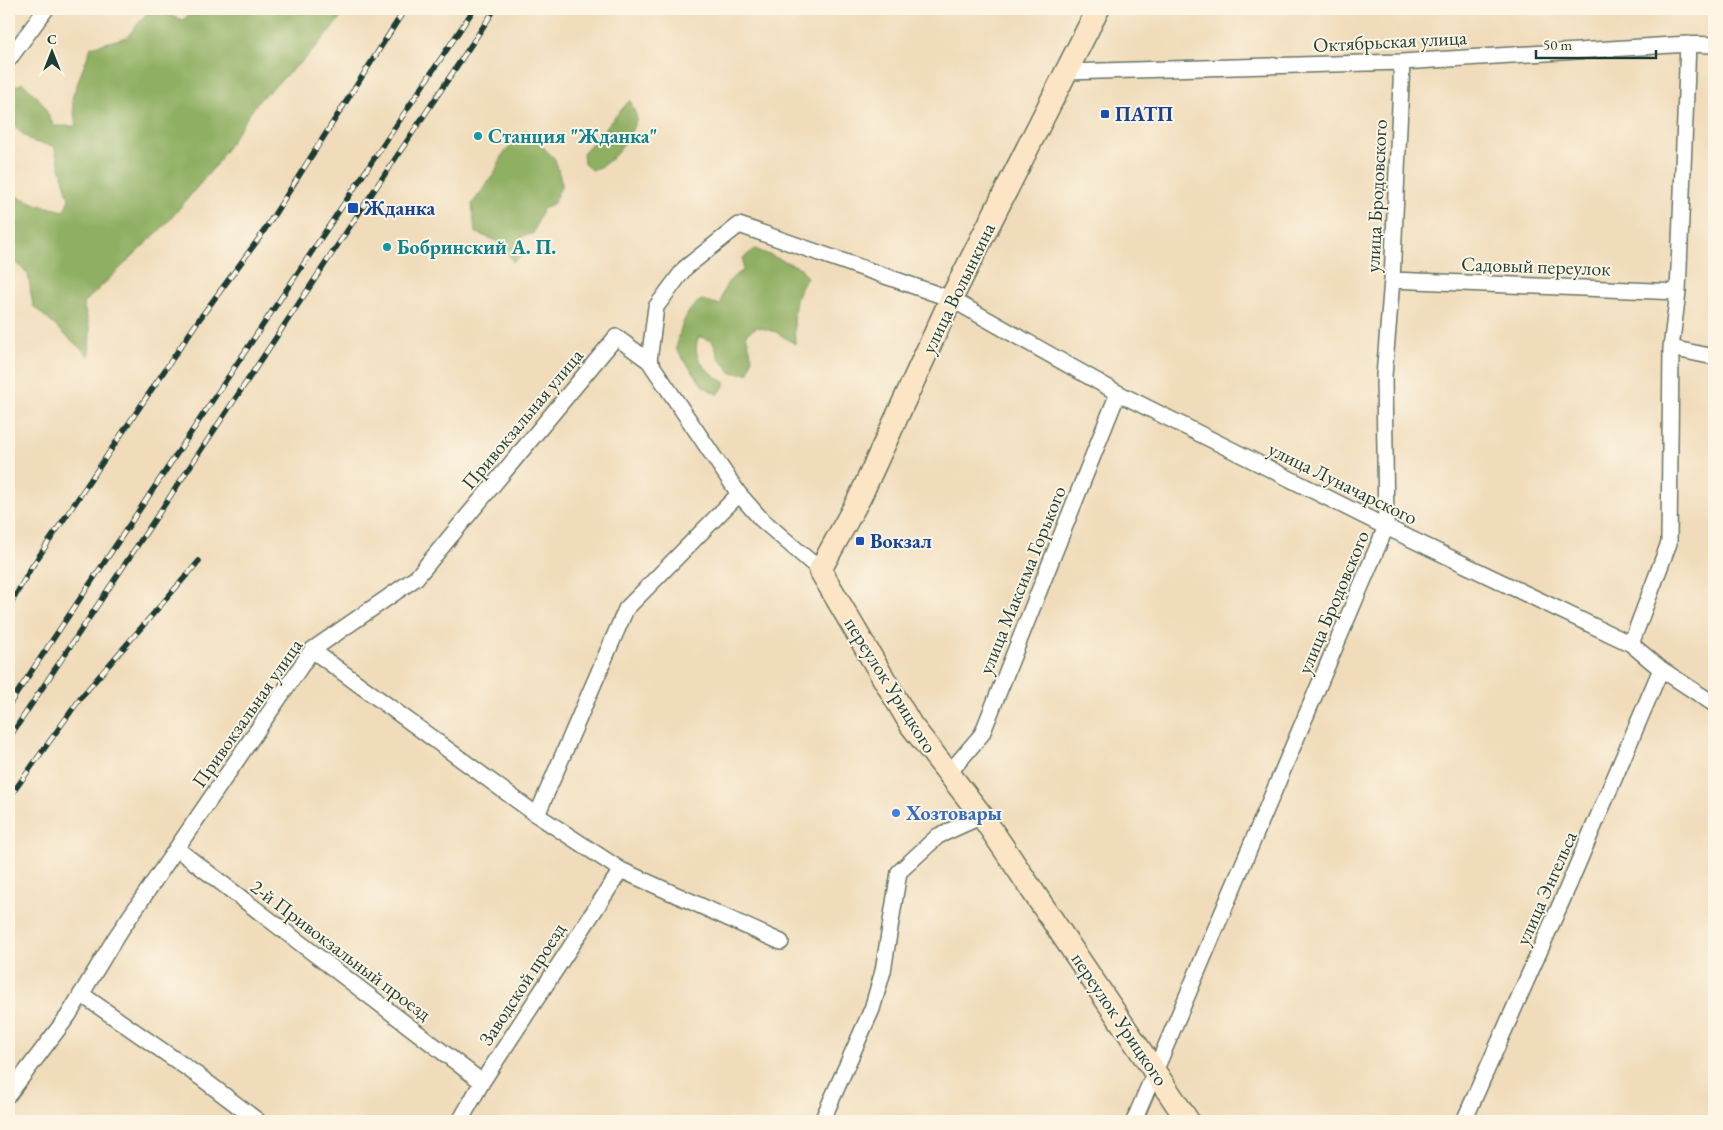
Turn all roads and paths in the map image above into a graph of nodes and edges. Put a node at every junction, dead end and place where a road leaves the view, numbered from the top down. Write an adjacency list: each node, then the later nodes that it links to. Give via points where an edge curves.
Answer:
1 (46, 9): 5 (street)
2 (1098, 9): 7 (street, улица Волынкина)
3 (1688, 44): 4 (street, Октябрьская улица); 6 (street, Октябрьская улица); 9 (street)
4 (1714, 45)
5 (9, 59)
6 (1402, 62): 7 (street, Октябрьская улица); 8 (street, улица Бродовского)
7 (1067, 72): 10 (street, улица Волынкина)
8 (1392, 280): 9 (street, Садовый переулок); 16 (street, улица Бродовского, via 1384,376)
9 (1678, 292): 11 (street)
10 (951, 299): 13 (street, улица Луначарского, via 739,225 684,268 656,307); 14 (street, улица Луначарского); 17 (street, улица Волынкина, via 860,497)
11 (1671, 348): 12 (street); 18 (street, via 1669,543)
12 (1714, 357)
13 (649, 361): 15 (street, переулок Урицкого); 19 (street, Привокзальная улица, via 616,337 416,578)
14 (1118, 393): 16 (street, улица Луначарского); 22 (street, улица Максима Горького, via 982,734)
15 (739, 494): 17 (street, переулок Урицкого, via 761,519); 23 (street, via 626,609)
16 (1386, 527): 18 (street, улица Луначарского); 29 (street, улица Бродовского)
17 (820, 570): 22 (street, переулок Урицкого, via 911,725)
18 (1631, 644): 20 (street, улица Луначарского)
19 (312, 650): 23 (street); 25 (street, Привокзальная улица)
20 (1661, 669): 21 (street, улица Луначарского); 37 (street, улица Энгельса)
21 (1714, 704)
22 (949, 774): 24 (street, переулок Урицкого)
23 (537, 814): 26 (street)
24 (982, 816): 29 (street, переулок Урицкого); 34 (street, via 938,836 899,872 883,971 874,1001)
25 (177, 849): 28 (street, Привокзальная улица); 30 (street, 2-й Привокзальный проезд)
26 (621, 870): 27 (street); 30 (street, Заводской проезд)
27 (781, 942)
28 (81, 994): 31 (street, Привокзальная улица); 32 (street)
29 (1156, 1072): 35 (street, улица Бродовского); 36 (street, переулок Урицкого)
30 (482, 1082): 33 (street, Заводской проезд)
31 (9, 1094)
32 (258, 1121)
33 (460, 1121)
34 (822, 1121)
35 (1134, 1121)
36 (1188, 1121)
37 (1464, 1121)

